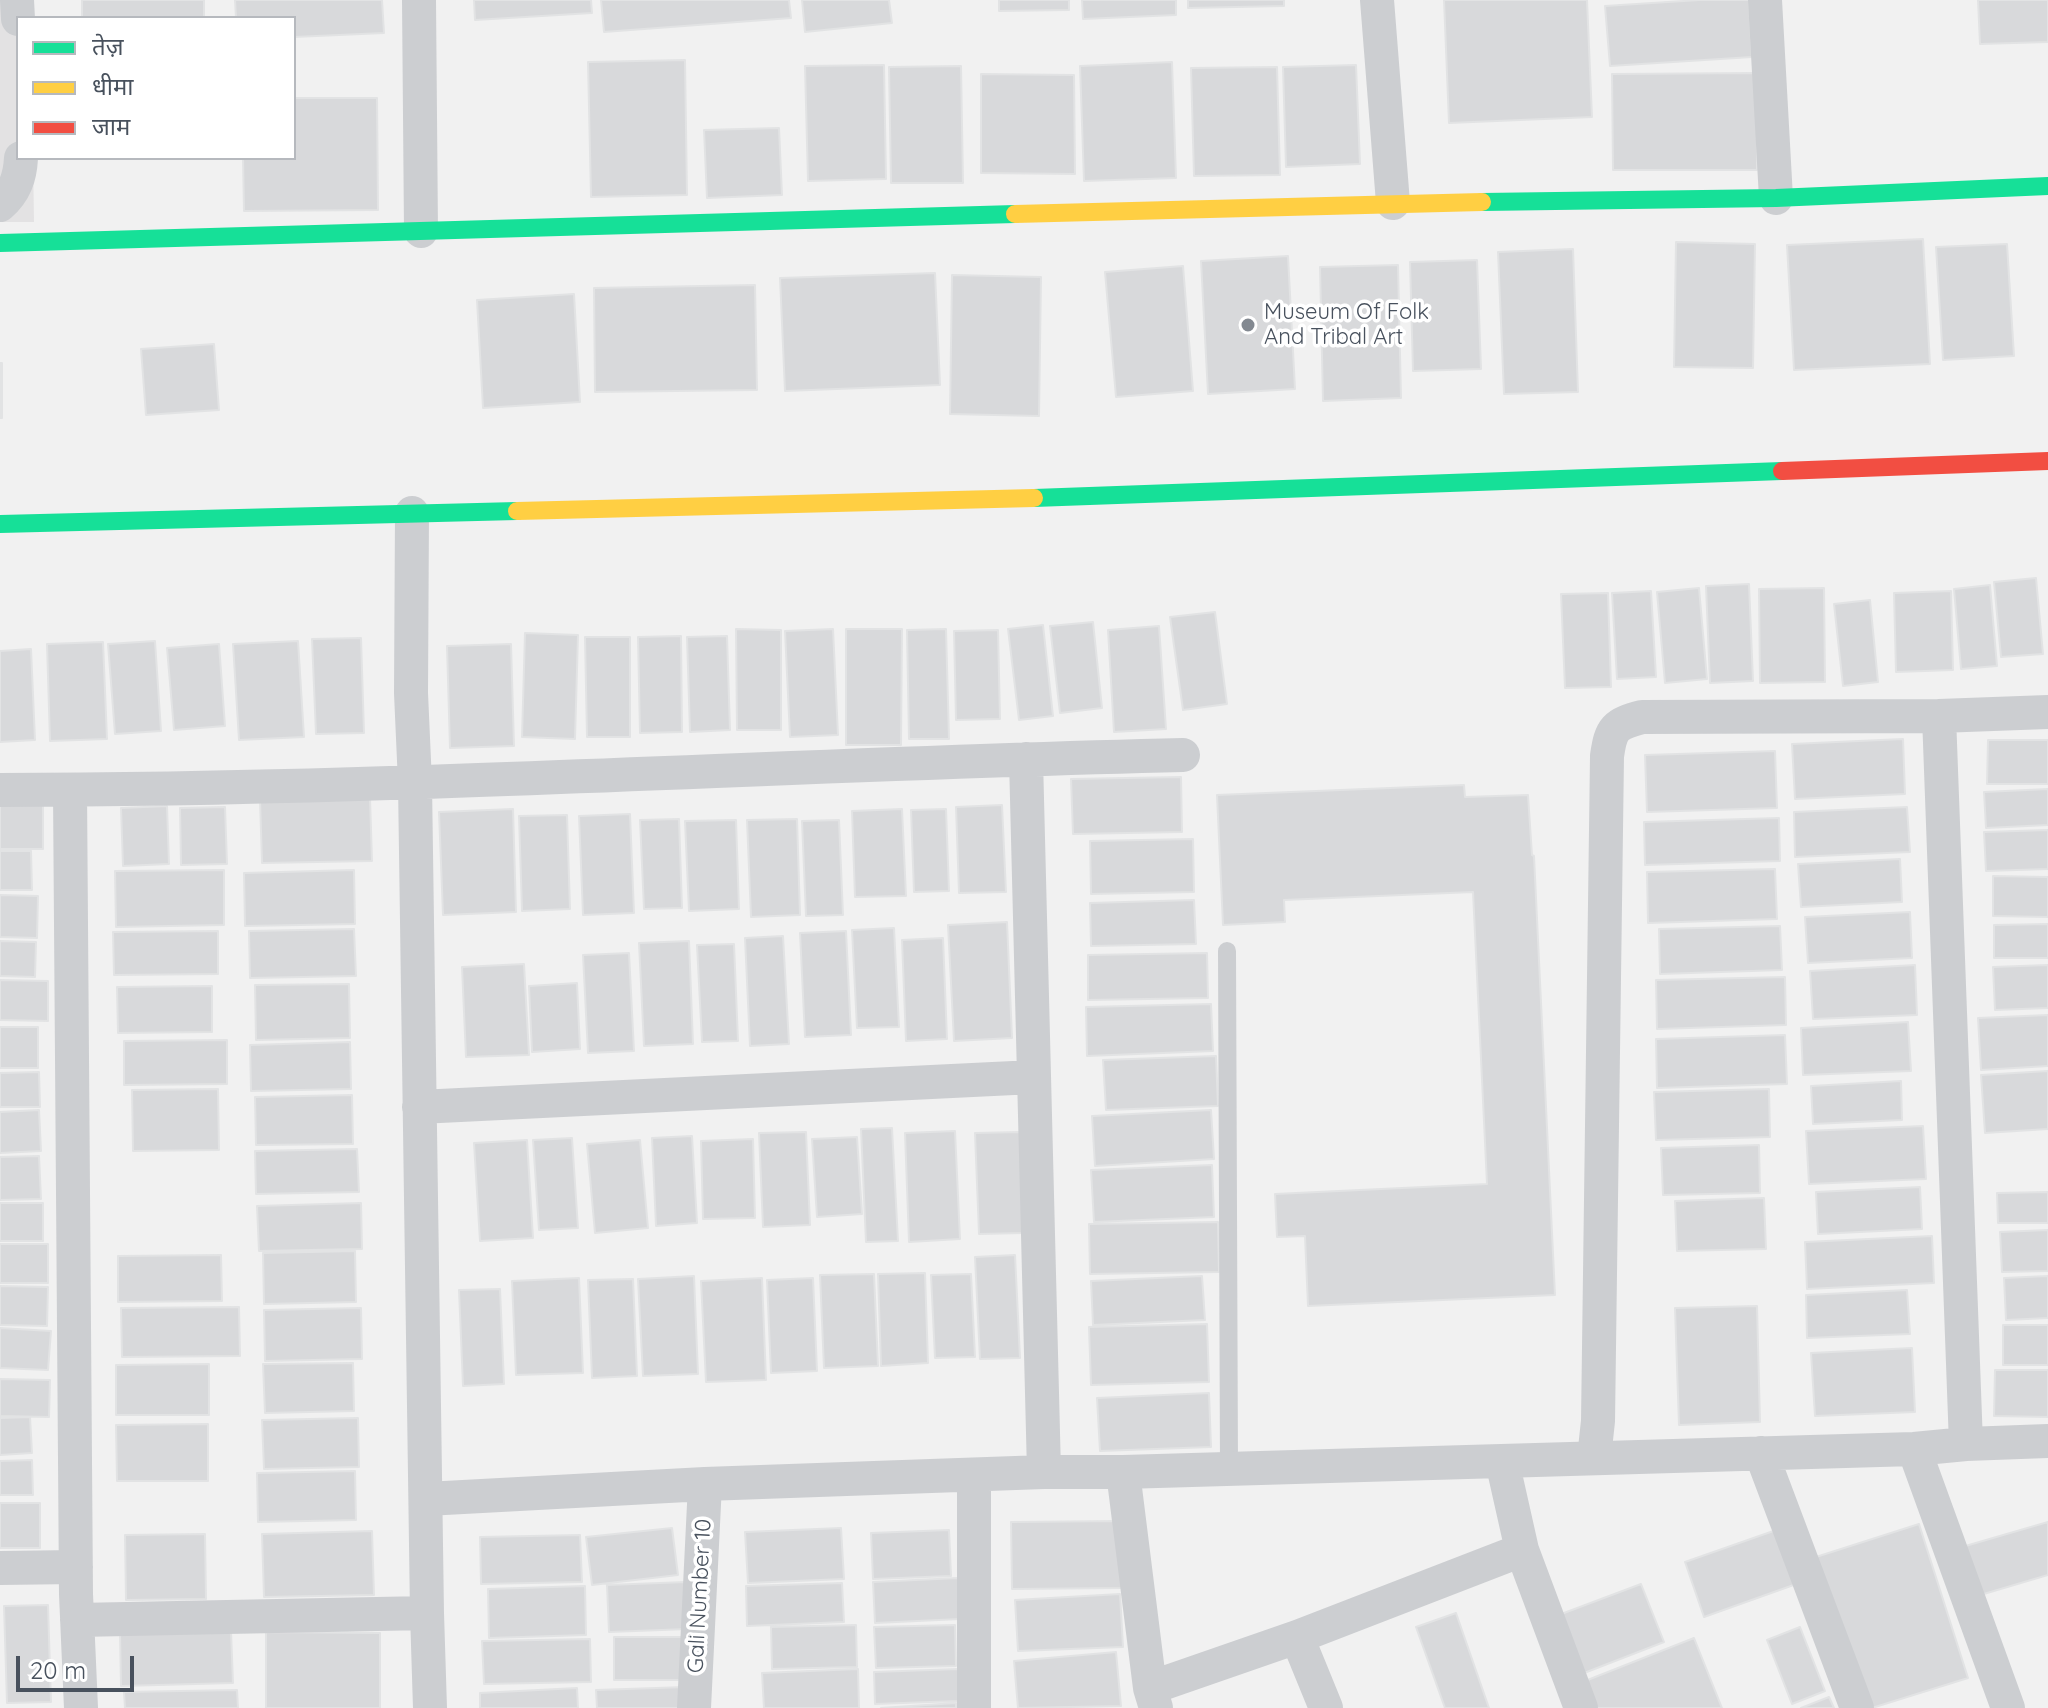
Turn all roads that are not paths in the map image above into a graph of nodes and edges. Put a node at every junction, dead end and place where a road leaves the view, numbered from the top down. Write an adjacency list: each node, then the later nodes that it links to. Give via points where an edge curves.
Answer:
1 (419, 0): 9 (street)
2 (1377, 0): 7 (street)
3 (1765, 0): 6 (street)
4 (21, 160): 8 (street, via 19,178)
5 (2048, 186): 6 (street)
6 (1776, 198): 7 (street)
7 (1393, 203): 9 (street)
8 (0, 205)
9 (421, 231): 10 (street)
10 (0, 243)
11 (2048, 461): 12 (street, via 1138,495)
12 (412, 513): 13 (street); 18 (street)
13 (0, 524)
14 (2048, 712): 15 (street)
15 (1939, 716): 25 (street); 28 (street, via 1642,717 1621,723 1610,735)
16 (1183, 755): 17 (street)
17 (1026, 759): 18 (street); 22 (street)
18 (415, 783): 20 (street); 23 (street)
19 (0, 790): 20 (street)
20 (70, 790): 37 (street)
21 (1227, 951): 30 (lane)
22 (1034, 1077): 23 (street); 31 (street)
23 (419, 1107): 35 (street)
24 (2048, 1441): 25 (street)
25 (1966, 1444): 26 (street)
26 (1914, 1449): 27 (street); 50 (street)
27 (1761, 1453): 28 (street); 49 (street)
28 (1594, 1458): 29 (street)
29 (1502, 1461): 30 (street); 36 (street)
30 (1229, 1468): 32 (street)
31 (1044, 1472): 32 (street); 33 (street)
32 (1123, 1472): 42 (street)
33 (974, 1476): 34 (street); 46 (street)
34 (705, 1484): 35 (street); 45 (street, Gali Number 10)
35 (426, 1499): 39 (street)
36 (1522, 1550): 41 (street); 48 (street)
37 (76, 1567): 38 (street); 40 (street)
38 (0, 1568)
39 (427, 1613): 40 (street); 44 (street)
40 (77, 1620): 43 (street)
41 (1297, 1637): 42 (street); 47 (street)
42 (1153, 1698)
43 (81, 1708)
44 (430, 1708)
45 (694, 1708)
46 (974, 1708)
47 (1326, 1708)
48 (1581, 1708)
49 (1857, 1708)
50 (2008, 1708)

